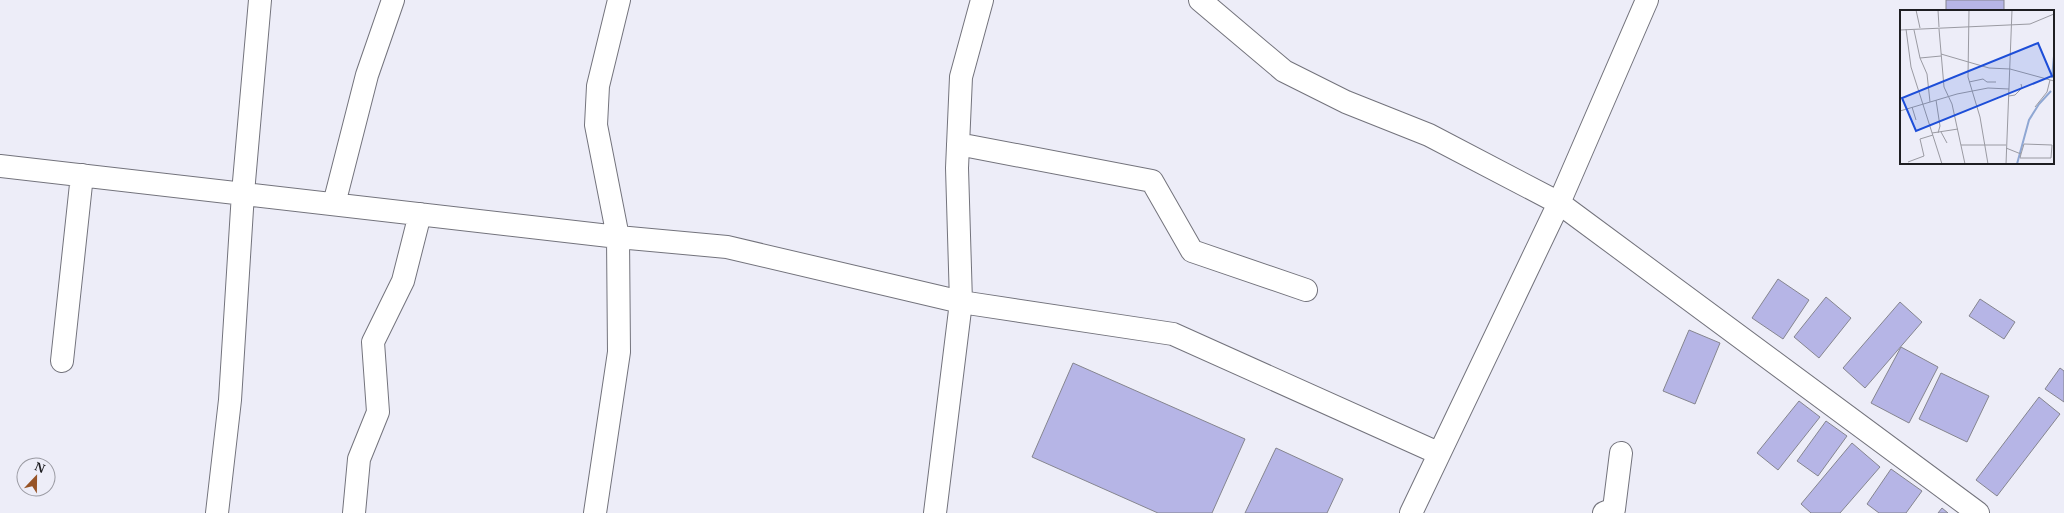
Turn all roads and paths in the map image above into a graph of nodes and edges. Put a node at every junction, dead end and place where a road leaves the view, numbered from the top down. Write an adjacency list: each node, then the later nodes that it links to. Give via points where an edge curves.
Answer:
1 (260, 0): 10 (street)
2 (393, 0): 12 (street, via 367,75)
3 (619, 0): 14 (street, via 598,86 596,124)
4 (982, 0): 7 (street, via 961,77)
5 (1200, 0): 11 (street, via 1284,71 1346,102 1429,135)
6 (1647, 0): 11 (street)
7 (958, 144): 15 (street, via 1152,181 1192,251); 16 (street)
8 (0, 166): 9 (street)
9 (82, 174): 10 (street); 17 (street)
10 (243, 193): 12 (street); 20 (street, via 230,400)
11 (1559, 203): 18 (street); 26 (street)
12 (334, 204): 13 (street)
13 (420, 214): 14 (street); 21 (street, via 402,281 373,342 378,412 359,459)
14 (618, 237): 16 (street, via 727,247); 22 (street, via 619,352)
15 (1306, 290)
16 (962, 302): 18 (street, via 1173,334); 23 (street)
17 (62, 361)
18 (1438, 453): 24 (street)
19 (1621, 453): 25 (street, via 1614,509)
20 (217, 513)
21 (354, 513)
22 (595, 513)
23 (935, 513)
24 (1411, 513)
25 (1604, 513)
26 (1978, 513)

